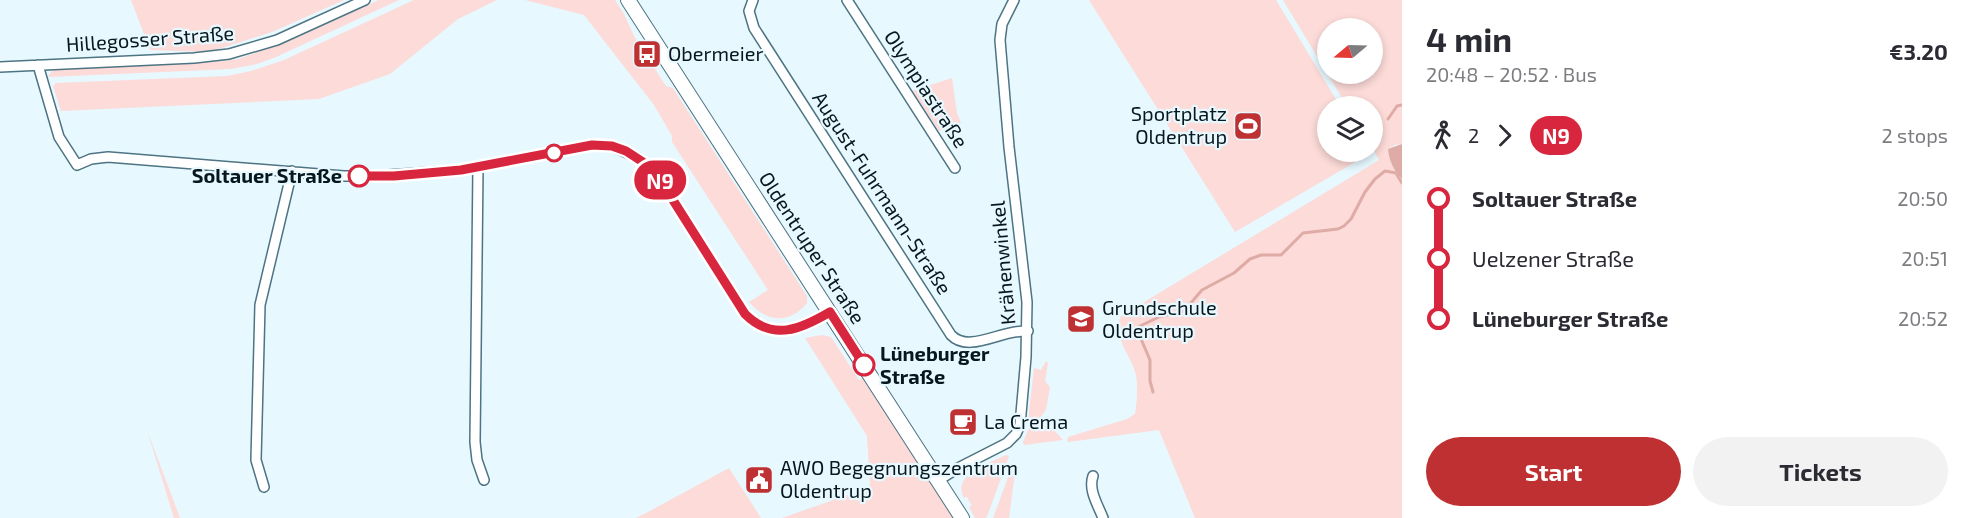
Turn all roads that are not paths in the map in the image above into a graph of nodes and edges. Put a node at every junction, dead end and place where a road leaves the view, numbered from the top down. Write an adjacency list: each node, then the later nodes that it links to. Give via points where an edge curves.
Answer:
1 (365, 0): 6 (street, Hillegosser Straße, via 277,40 229,54)
2 (628, 0): 11 (street, Oldentruper Straße)
3 (753, 0): 12 (street, August-Fuhrmann-Straße, via 749,11 754,27 951,335 962,343 971,343 1012,331)
4 (847, 0): 9 (street, Olympiastraße)
5 (1014, 0): 12 (street, Krähenwinkel, via 1002,24 1000,39)
6 (38, 65): 7 (street, Hillegosser Straße); 10 (street, via 59,136 77,165 108,157)
7 (0, 67)
8 (478, 167): 10 (street, via 374,176); 11 (street, via 592,145 626,151 658,177 751,320 765,328 786,330 808,325); 14 (street, via 475,442)
9 (955, 168)
10 (292, 171): 16 (street, via 260,305 256,460)
11 (830, 312): 15 (street, Oldentruper Straße)
12 (1028, 331): 15 (street, Krähenwinkel, via 1016,434 1004,445)
13 (1093, 476): 18 (street, via 1092,491)
14 (484, 480)
15 (939, 480): 17 (street, Oldentruper Straße)
16 (264, 487)
17 (962, 518)
18 (1103, 518)

